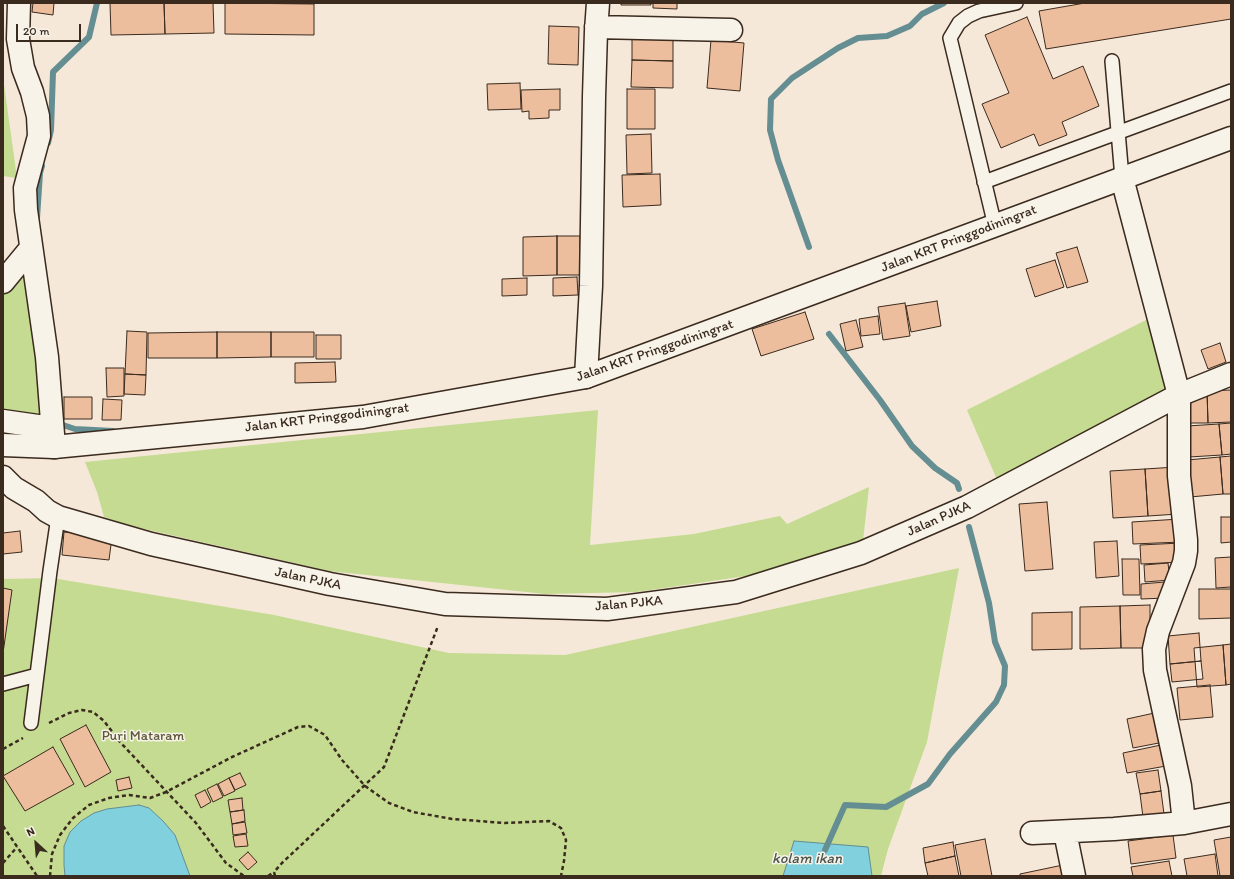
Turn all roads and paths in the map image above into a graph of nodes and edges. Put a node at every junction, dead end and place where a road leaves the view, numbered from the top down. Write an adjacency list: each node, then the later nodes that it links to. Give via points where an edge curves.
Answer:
1 (19, 3): 13 (main road, via 18,39 23,68 36,110 39,136 26,188)
2 (598, 3): 4 (main road)
3 (1016, 3): 11 (lane, via 968,16 959,23 950,38)
4 (596, 27): 5 (main road); 16 (main road, via 591,286)
5 (731, 30)
6 (1112, 61): 8 (lane)
7 (1231, 91): 8 (lane)
8 (1118, 132): 10 (lane); 11 (lane)
9 (1231, 138): 10 (main road, Jalan KRT Pringgodiningrat)
10 (1122, 178): 12 (main road, Jalan KRT Pringgodiningrat); 17 (main road)
11 (984, 182): 12 (lane)
12 (995, 226): 16 (main road, Jalan KRT Pringgodiningrat)
13 (31, 248): 14 (main road); 19 (main road, via 47,357)
14 (3, 282)
15 (1231, 374): 17 (main road, Jalan PJKA)
16 (586, 377): 19 (main road, Jalan KRT Pringgodiningrat, via 363,417)
17 (1179, 395): 23 (main road, Jalan PJKA, via 967,507 861,553 736,592 606,609); 32 (main road, via 1179,476 1186,551 1184,563 1158,631 1154,650 1155,670 1180,786)
18 (3, 421): 19 (main road)
19 (53, 437): 20 (main road, Jalan KRT Pringgodiningrat)
20 (3, 445)
21 (3, 476): 22 (main road, Jalan PJKA, via 14,488)
22 (58, 518): 23 (main road, Jalan PJKA, via 151,544 330,584); 24 (lane)
23 (445, 604): 29 (path, via 384,767)
24 (37, 675): 25 (lane); 27 (lane)
25 (3, 684)
26 (47, 724): 30 (path, via 69,713 82,710 93,712 104,721)
27 (30, 729): 28 (path)
28 (3, 749)
29 (365, 786): 30 (path, via 342,760 325,735 309,726 298,727 232,757); 38 (path, via 282,863); 43 (path, via 389,803 413,812 452,819 549,821 561,828 566,840)
30 (166, 792): 40 (path, via 150,798 130,795 109,798 89,805 73,818 60,835 52,854); 41 (path, via 196,823 226,863)
31 (1231, 814): 32 (main road)
32 (1184, 823): 34 (main road)
33 (3, 826): 36 (path)
34 (1065, 832): 35 (main road); 44 (main road)
35 (1032, 833)
36 (17, 847): 37 (path); 39 (path)
37 (3, 863)
38 (275, 874): 42 (path)
39 (38, 876)
40 (50, 876)
41 (244, 876)
42 (268, 876)
43 (561, 876)
44 (1074, 876)

